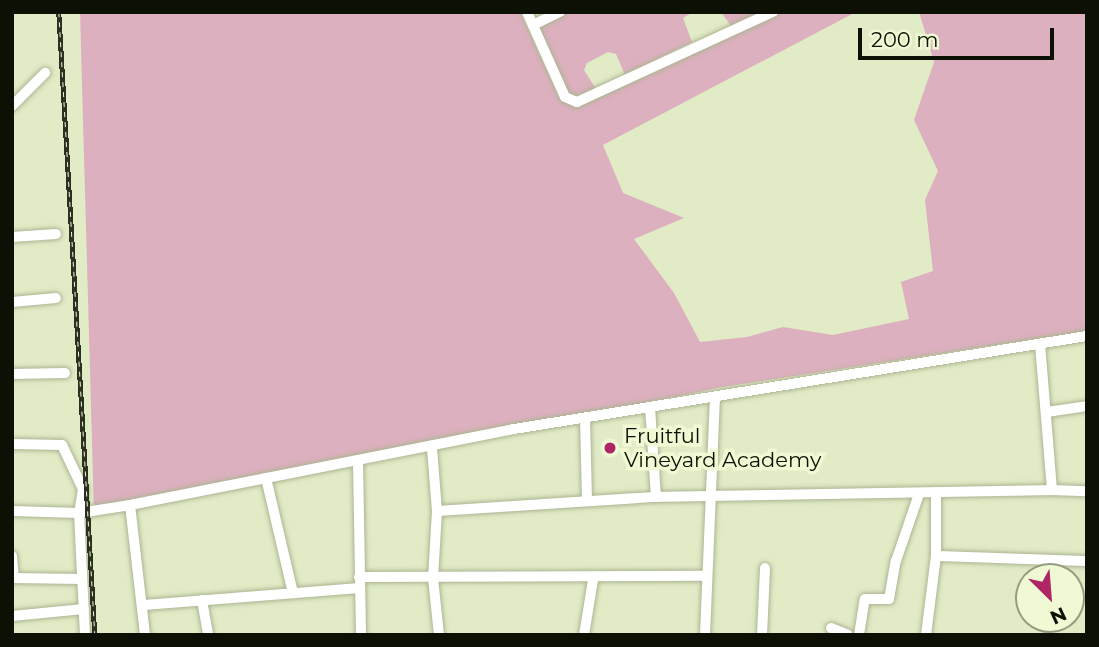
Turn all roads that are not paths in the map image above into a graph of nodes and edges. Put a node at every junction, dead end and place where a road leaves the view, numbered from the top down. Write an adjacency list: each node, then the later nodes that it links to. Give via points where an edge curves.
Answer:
1 (527, 12): 4 (street)
2 (561, 12): 4 (street)
3 (773, 12): 4 (street, via 578,102 565,97)
4 (533, 25)
5 (45, 73): 6 (street)
6 (12, 106)
7 (56, 234): 8 (street)
8 (12, 237)
9 (56, 298): 10 (street)
10 (12, 302)
11 (1087, 336): 12 (street)
12 (1040, 344): 15 (street); 18 (street)
13 (65, 373): 14 (street)
14 (12, 374)
15 (715, 398): 17 (street); 28 (street)
16 (1087, 406): 18 (street)
17 (650, 407): 19 (street); 29 (street)
18 (1046, 412): 24 (street)
19 (585, 418): 21 (street); 30 (street)
20 (12, 444): 34 (street, via 62,446 83,489)
21 (432, 448): 22 (street); 33 (street)
22 (358, 461): 23 (street); 44 (street)
23 (266, 478): 31 (street); 45 (street)
24 (1052, 490): 25 (street); 26 (street)
25 (1087, 491)
26 (936, 493): 27 (street); 36 (street)
27 (919, 494): 28 (street); 60 (street, via 896,561 889,599 865,599)
28 (711, 496): 29 (street); 39 (street)
29 (656, 497): 30 (street)
30 (587, 501): 33 (street)
31 (130, 505): 34 (street); 47 (street)
32 (12, 511): 34 (street)
33 (437, 511): 41 (street)
34 (79, 513): 42 (street)
35 (12, 556): 40 (street)
36 (936, 556): 37 (street); 61 (street)
37 (1087, 561)
38 (765, 568): 58 (street)
39 (707, 576): 43 (street); 57 (street)
40 (13, 578): 42 (street)
41 (433, 578): 43 (street); 44 (street); 55 (street)
42 (82, 579): 48 (street)
43 (593, 580): 56 (street)
44 (359, 582): 45 (street); 54 (street)
45 (292, 593): 46 (street)
46 (202, 600): 47 (street); 53 (street)
47 (144, 605): 52 (street)
48 (84, 610): 49 (street); 51 (street)
49 (12, 616)
50 (831, 628): 59 (street)
51 (85, 635)
52 (145, 635)
53 (208, 635)
54 (360, 635)
55 (439, 635)
56 (584, 635)
57 (705, 635)
58 (762, 635)
59 (848, 635)
60 (859, 635)
61 (926, 635)

